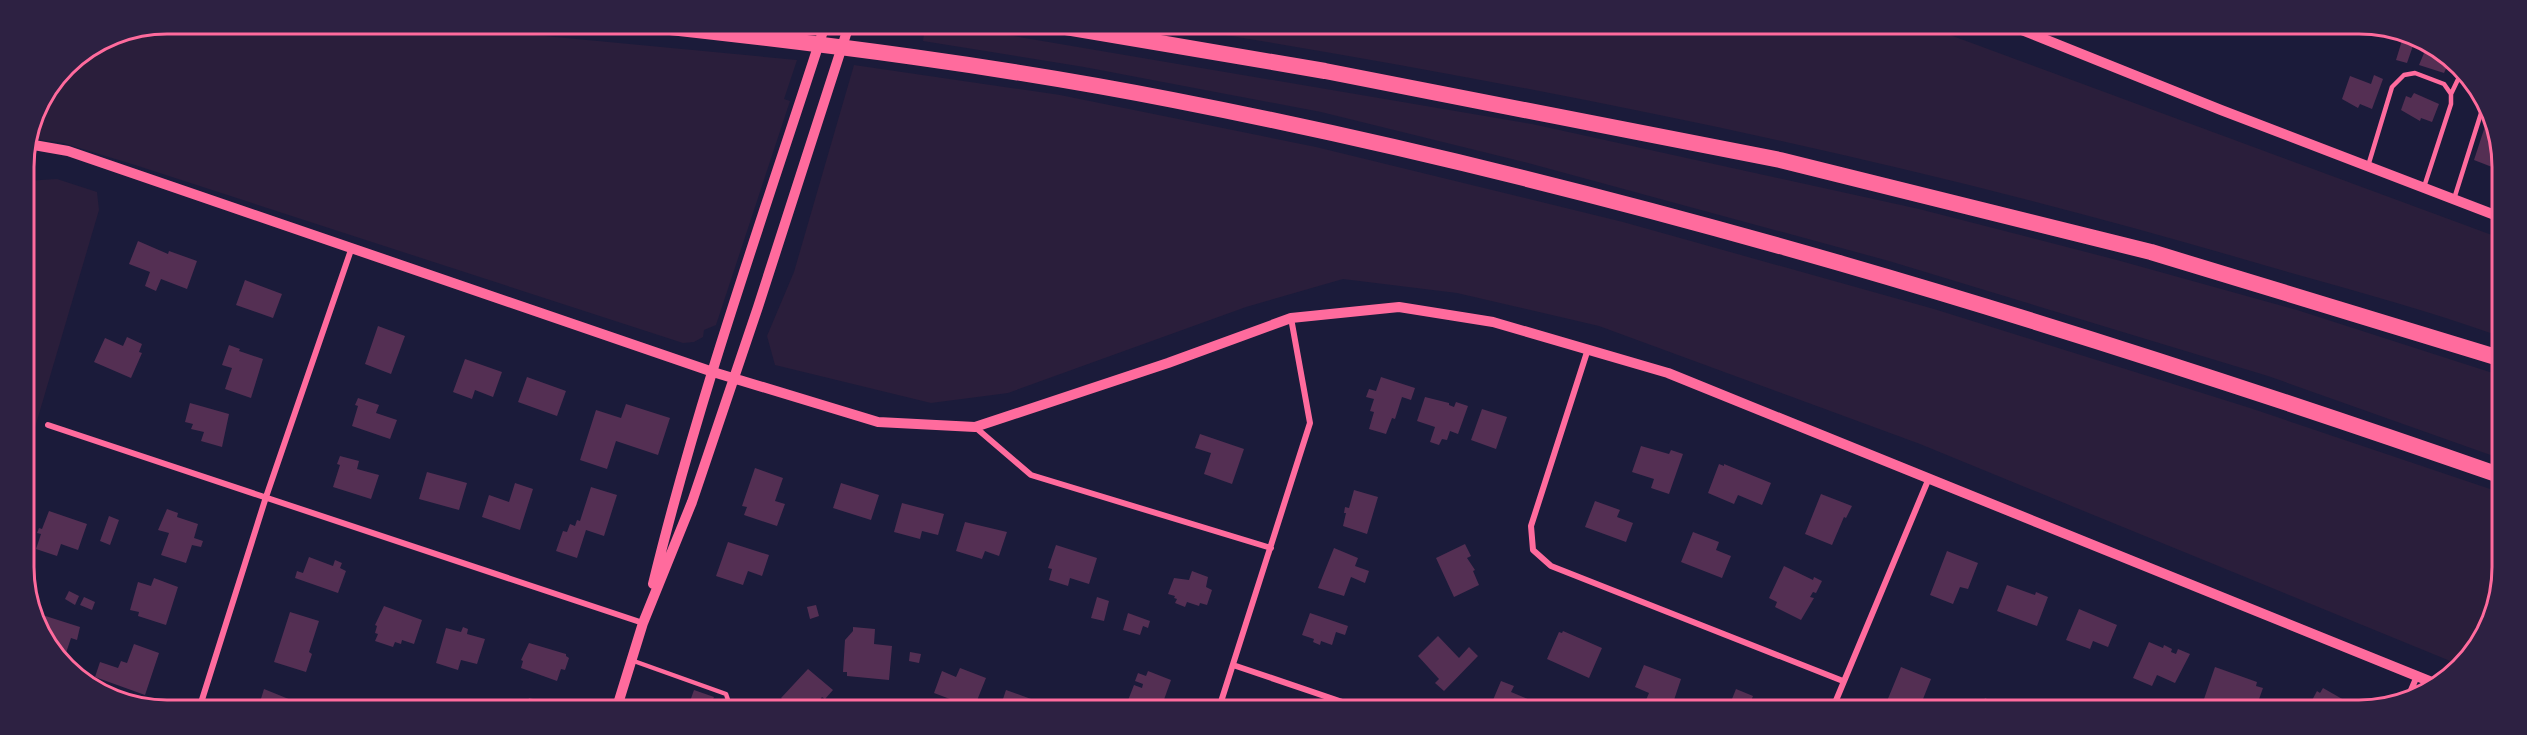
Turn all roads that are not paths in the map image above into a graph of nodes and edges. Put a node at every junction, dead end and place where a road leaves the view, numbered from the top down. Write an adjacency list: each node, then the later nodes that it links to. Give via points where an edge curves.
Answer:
1 (730, 34): 22 (highway, via 886,52 1172,100 1565,189 1967,301)
2 (822, 34): 18 (street)
3 (846, 34): 19 (street)
4 (1107, 34): 17 (highway, via 1325,71 1780,160 2151,252)
5 (2032, 34): 10 (street)
6 (2458, 79): 7 (lane)
7 (2451, 94): 10 (lane, via 2444,84 2415,73 2404,75 2392,87); 11 (lane)
8 (2481, 114): 12 (lane)
9 (37, 146): 14 (street, via 68,151)
10 (2368, 166): 11 (street)
11 (2424, 188): 12 (street)
12 (2454, 199): 13 (street)
13 (2492, 213)
14 (352, 247): 18 (street); 24 (street)
15 (1291, 318): 16 (street, via 1399,307 1493,322); 21 (street); 25 (street, via 1310,423)
16 (1588, 348): 23 (street, via 1668,373); 30 (street, via 1531,526 1533,550 1551,566)
17 (2492, 356)
18 (713, 372): 19 (street); 26 (street, via 668,524)
19 (733, 378): 21 (street, via 878,422); 26 (street, via 692,502)
20 (48, 425): 24 (street)
21 (975, 427): 25 (street, via 1031,475)
22 (2492, 473)
23 (1929, 477): 29 (street); 30 (street)
24 (266, 497): 26 (street); 33 (street)
25 (1271, 548): 28 (street)
26 (644, 623): 27 (street)
27 (632, 660): 34 (street); 35 (lane, via 726,694)
28 (1233, 665): 36 (street); 37 (street)
29 (2417, 676): 31 (street); 32 (street)
30 (1843, 681): 38 (street)
31 (2429, 681)
32 (2411, 689)
33 (202, 700)
34 (618, 700)
35 (728, 700)
36 (1222, 700)
37 (1337, 700)
38 (1836, 700)

